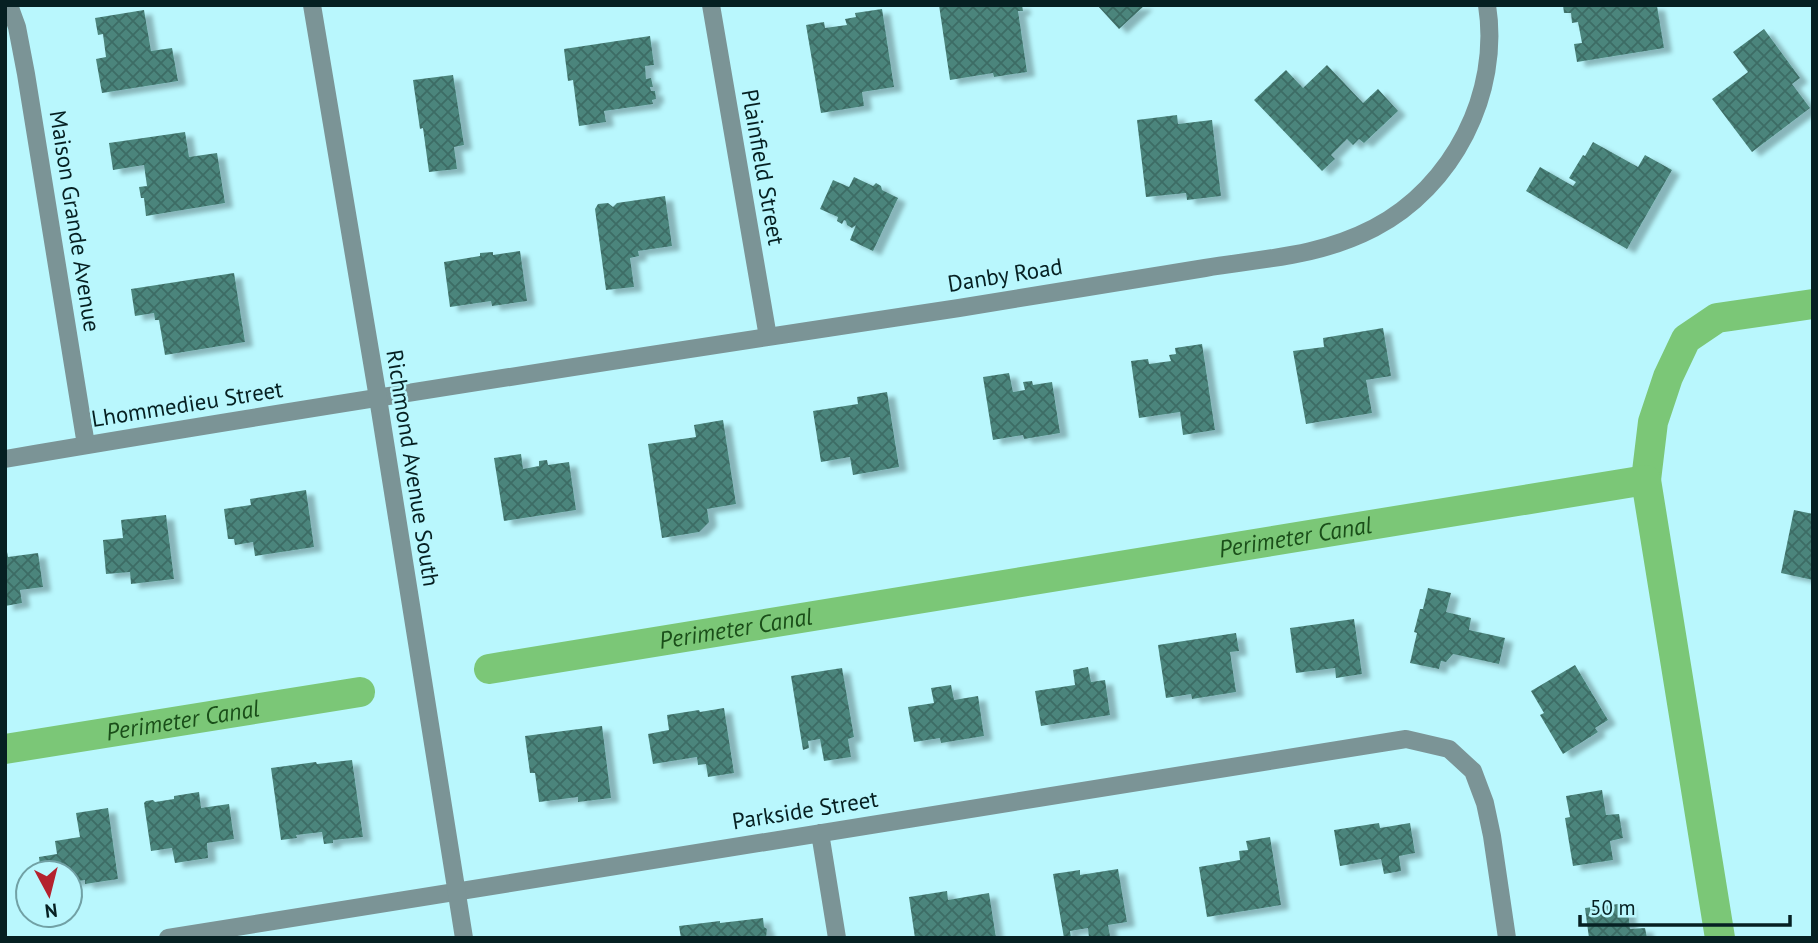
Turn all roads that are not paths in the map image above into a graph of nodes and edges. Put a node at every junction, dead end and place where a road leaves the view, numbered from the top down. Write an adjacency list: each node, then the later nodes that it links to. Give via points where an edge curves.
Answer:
1 (9, 5): 7 (street, Maison Grande Avenue, via 26,74)
2 (312, 5): 6 (street, Richmond Avenue South)
3 (711, 5): 5 (street, Plainfield Street)
4 (1487, 5): 5 (street, Danby Road, via 1488,63 1480,102 1463,142 1409,205 1377,227 1293,256)
5 (768, 337): 6 (street, Danby Road)
6 (377, 398): 7 (street, Lhommedieu Street); 10 (street, Richmond Avenue South)
7 (86, 445): 8 (street, Lhommedieu Street)
8 (5, 459)
9 (820, 833): 10 (street, Parkside Street); 13 (street); 14 (street, Parkside Street, via 1406,739 1449,749 1474,771 1492,836)
10 (457, 891): 11 (street, Parkside Street); 12 (street, Richmond Avenue South)
11 (168, 938)
12 (464, 938)
13 (837, 938)
14 (1507, 938)

